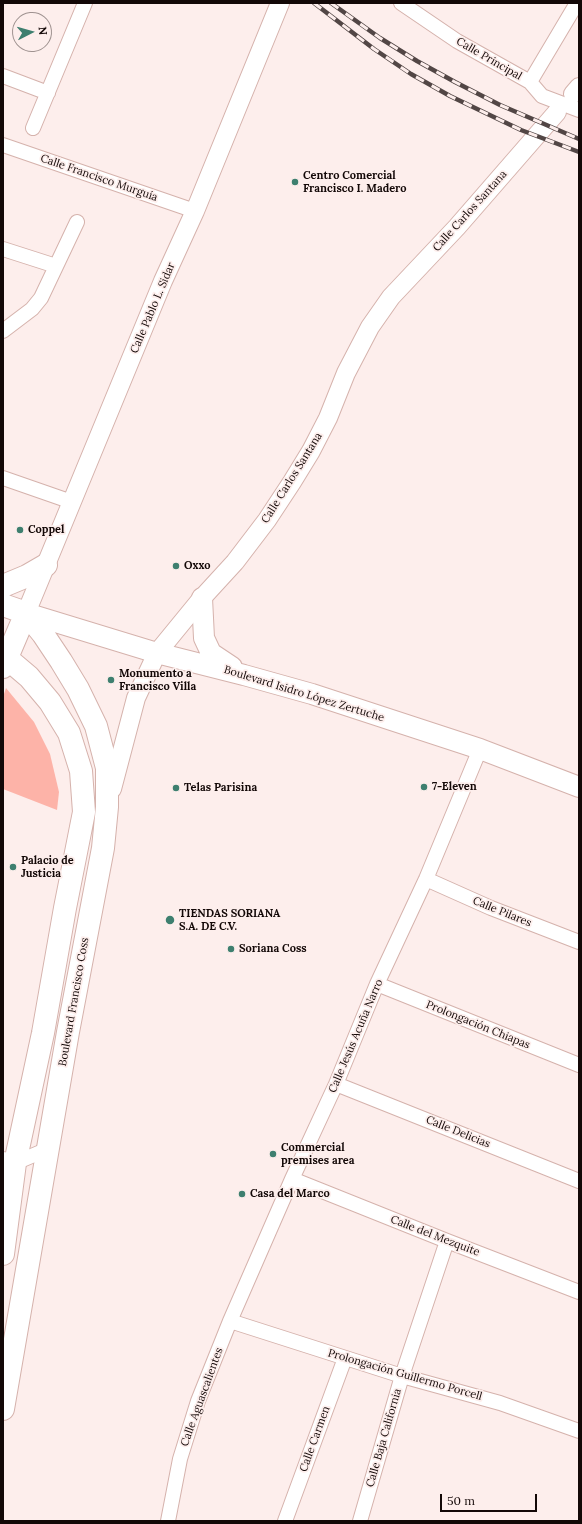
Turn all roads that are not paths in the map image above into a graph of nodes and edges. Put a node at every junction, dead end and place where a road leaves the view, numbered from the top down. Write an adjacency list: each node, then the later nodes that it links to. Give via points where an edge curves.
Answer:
1 (85, 3): 7 (street)
2 (280, 3): 12 (street, Calle Pablo L. Sidar)
3 (401, 3): 6 (street, Calle Principal, via 457,41)
4 (575, 4): 6 (street)
5 (3, 76): 7 (street)
6 (530, 82): 8 (street, Calle Principal, via 542,96)
7 (48, 92): 10 (street)
8 (577, 97)
9 (557, 112): 21 (street, Calle Carlos Santana, via 457,227 391,297 370,327 346,374 328,418 292,482 235,562)
10 (33, 128)
11 (3, 145): 12 (street, Calle Francisco Murguía)
12 (189, 209): 18 (street, Calle Pablo L. Sidar, via 163,281)
13 (77, 222): 15 (street)
14 (3, 248): 15 (street)
15 (56, 266): 16 (street, via 41,298)
16 (3, 331)
17 (3, 478): 18 (street)
18 (72, 502): 19 (street, Calle Pablo L. Sidar)
19 (46, 565): 20 (main road); 23 (street, Calle Pablo L. Sidar)
20 (3, 586)
21 (202, 598): 24 (street, Calle Carlos Santana); 26 (main road, via 204,638 211,653)
22 (3, 605): 23 (main road)
23 (26, 613): 24 (main road, Boulevard Isidro López Zertuche); 25 (main road); 29 (main road, Boulevard Francisco Coss, via 61,661 96,726 107,768)
24 (157, 653): 26 (main road, Boulevard Isidro López Zertuche); 29 (street, Calle Carlos Santana, via 136,698)
25 (4, 660): 31 (main road, via 29,677 50,702 69,733 81,771 84,812)
26 (244, 675): 27 (main road, Boulevard Isidro López Zertuche, via 312,694)
27 (480, 749): 28 (main road, Boulevard Isidro López Zertuche); 30 (street, Calle Jesús Acuña Narro)
28 (579, 787)
29 (107, 807): 34 (main road, Boulevard Francisco Coss, via 103,848)
30 (426, 879): 32 (street, Calle Pilares, via 491,908); 33 (street, Calle Jesús Acuña Narro)
31 (65, 908): 34 (main road, via 63,1016); 35 (main road)
32 (579, 942)
33 (378, 984): 36 (street, Prolongación Chiapas); 37 (street, Calle Jesús Acuña Narro)
34 (68, 1032): 38 (main road, Boulevard Francisco Coss)
35 (43, 1033): 38 (main road, via 55,1036 57,1040); 40 (main road)
36 (579, 1066)
37 (336, 1084): 41 (street, Calle Jesús Acuña Narro); 42 (street, Calle Delicias)
38 (56, 1103): 39 (main road, Boulevard Francisco Coss)
39 (48, 1150): 40 (street); 49 (main road, Boulevard Francisco Coss)
40 (9, 1161): 44 (main road)
41 (292, 1179): 43 (street, Calle del Mezquite); 46 (street, Calle Jesús Acuña Narro)
42 (579, 1181)
43 (447, 1241): 45 (street, Calle del Mezquite); 48 (street, Calle Baja California)
44 (3, 1254)
45 (579, 1292)
46 (230, 1321): 47 (street, Prolongación Guillermo Porcell); 52 (street, Calle Aguascalientes, via 180,1459)
47 (345, 1358): 48 (street, Prolongación Guillermo Porcell); 53 (street, Calle Carmen)
48 (402, 1376): 51 (street, Prolongación Guillermo Porcell, via 500,1403); 54 (street, Calle Baja California)
49 (5, 1386): 50 (main road, Boulevard Francisco Coss)
50 (3, 1409)
51 (579, 1430)
52 (168, 1521)
53 (285, 1521)
54 (360, 1521)

